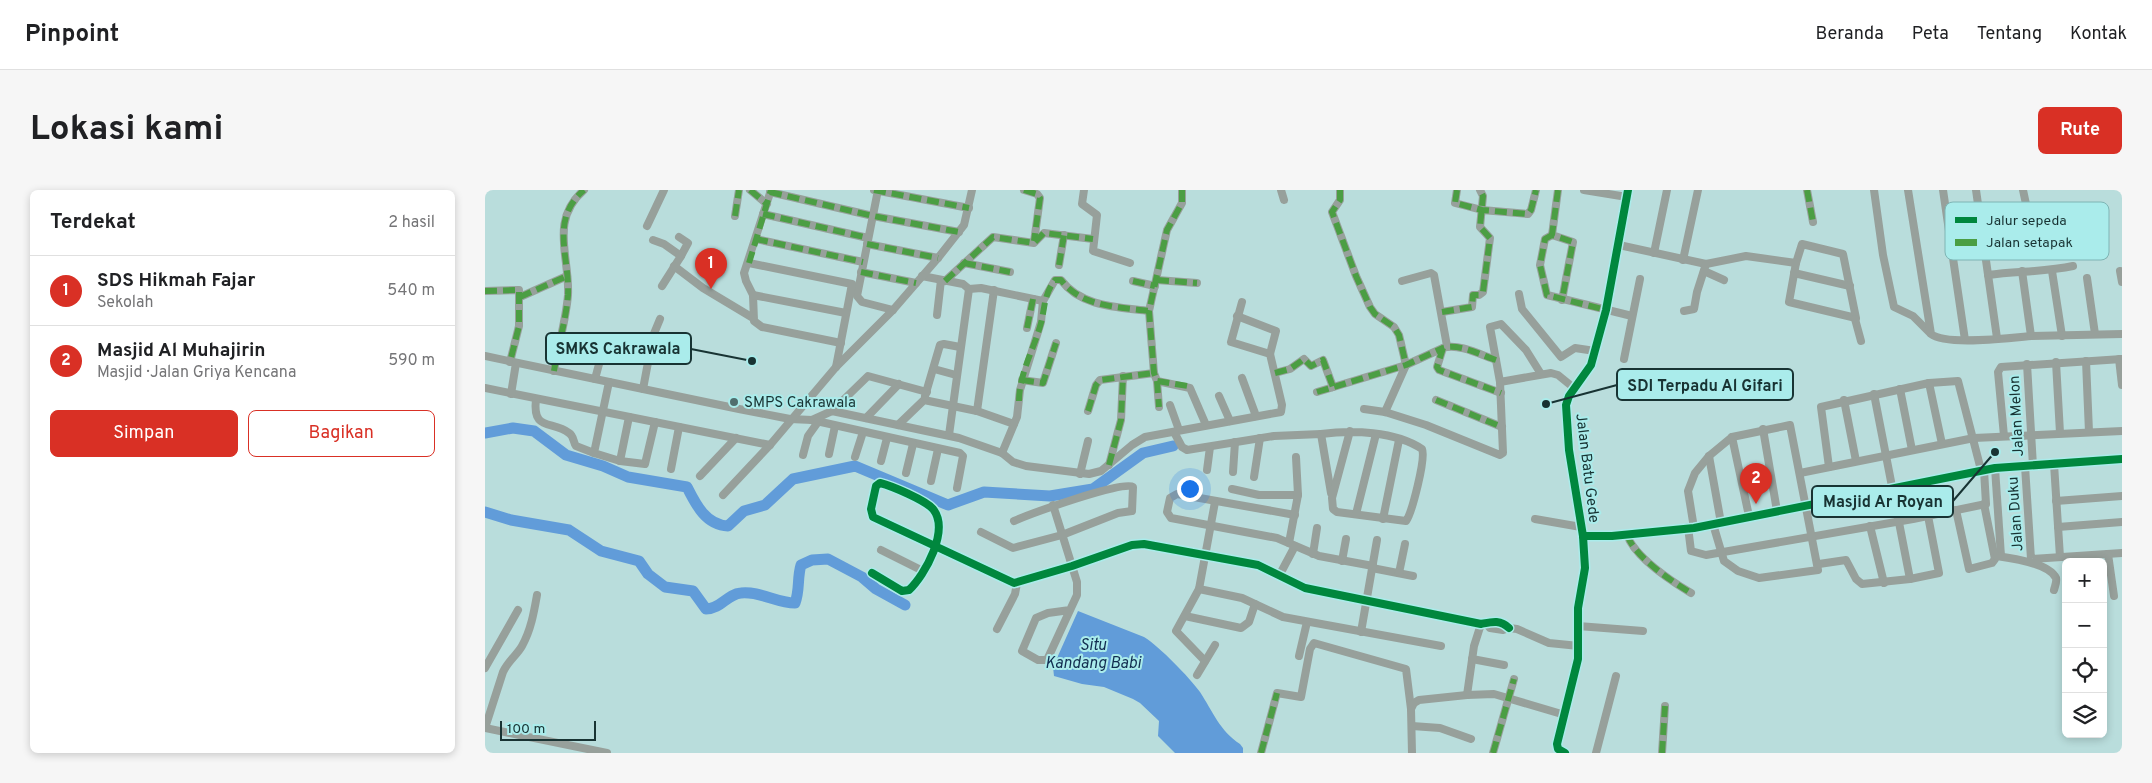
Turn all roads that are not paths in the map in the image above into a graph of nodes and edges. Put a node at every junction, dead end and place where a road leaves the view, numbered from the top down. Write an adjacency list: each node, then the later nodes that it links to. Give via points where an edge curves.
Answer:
1 (584, 190): 67 (street, via 570,204 565,219 563,246)
2 (664, 190): 34 (street)
3 (739, 190): 31 (street)
4 (749, 190): 26 (street)
5 (877, 190): 28 (street); 32 (street)
6 (972, 190): 28 (street)
7 (1024, 190): 43 (street, via 1040,198)
8 (1084, 190): 40 (street, via 1081,204 1097,215)
9 (1182, 190): 78 (street, via 1182,204 1167,230)
10 (1281, 190): 25 (street)
11 (1340, 190): 127 (street, via 1340,200 1332,212 1355,276 1373,312 1399,335)
12 (1457, 190): 29 (street, via 1455,203)
13 (1480, 190): 29 (street)
14 (1536, 190): 29 (street, via 1528,214)
15 (1558, 190): 37 (street)
16 (1584, 190): 24 (street)
17 (1667, 190): 45 (street)
18 (1698, 190): 48 (street)
19 (1807, 190): 33 (street)
20 (1873, 190): 104 (street, via 1894,307 1913,316)
21 (1907, 190): 104 (street)
22 (1943, 190): 27 (street)
23 (770, 191): 26 (street); 32 (street)
24 (1627, 193): 44 (street, Jalan Batu Gede)
25 (1284, 200)
26 (767, 204): 30 (street)
27 (1945, 204)
28 (969, 208): 35 (street)
29 (1482, 210): 95 (street, via 1480,227 1490,238 1483,292 1473,295 1472,307)
30 (763, 214): 39 (street); 42 (street)
31 (735, 216)
32 (873, 216): 35 (street); 42 (street)
33 (1813, 222)
34 (647, 226)
35 (959, 232): 47 (street)
36 (1064, 235): 40 (street); 43 (street, via 1043,233); 56 (street)
37 (1552, 235): 88 (street, via 1573,242); 88 (street, via 1545,239 1540,273 1547,295)
38 (679, 237): 46 (street, via 688,243)
39 (756, 239): 51 (street); 52 (street)
40 (1093, 239): 55 (street, via 1094,253)
41 (653, 240): 46 (street)
42 (867, 241): 47 (street); 52 (street)
43 (1034, 242): 53 (street, via 993,237)
44 (1619, 245): 45 (street); 92 (street, Jalan Batu Gede)
45 (1654, 253): 48 (street)
46 (681, 256): 57 (street)
47 (938, 258): 68 (street)
48 (1683, 260): 59 (street)
49 (1953, 260): 110 (street)
50 (1986, 260): 66 (street)
51 (749, 262): 84 (street, via 744,276); 96 (street, via 852,284)
52 (863, 262): 63 (street)
53 (964, 263): 64 (street); 71 (street)
54 (1796, 263): 59 (street, via 1746,256); 65 (street); 80 (street, via 1803,244 1842,253)
55 (1130, 264)
56 (1059, 265)
57 (674, 266): 79 (street); 100 (street)
58 (2073, 266): 61 (street)
59 (1705, 268): 72 (street); 94 (street, via 1694,310)
60 (2022, 271): 61 (street); 66 (street); 107 (street)
61 (2052, 271): 108 (street)
62 (2121, 271): 76 (street)
63 (861, 272): 77 (street); 91 (street, via 858,299)
64 (1010, 272)
65 (1794, 273): 80 (street); 101 (street, via 1789,303)
66 (1988, 275): 109 (street)
67 (567, 276): 86 (street); 130 (street, via 568,295)
68 (922, 276): 71 (street); 77 (street)
69 (2087, 278): 105 (street)
70 (1640, 279): 99 (street)
71 (943, 280): 81 (street, via 963,284); 97 (street)
72 (1724, 280)
73 (1133, 281): 78 (street)
74 (1402, 281): 95 (street, via 1433,273)
75 (1197, 282): 78 (street)
76 (2122, 282)
77 (916, 283): 91 (street)
78 (1156, 283): 93 (street)
79 (661, 286)
80 (1850, 286): 101 (street)
81 (969, 289): 82 (street); 114 (street)
82 (994, 290): 87 (street); 164 (street)
83 (485, 291): 86 (street, via 516,289)
84 (753, 294): 96 (street); 100 (street)
85 (1519, 294): 116 (street, via 1522,310 1561,357 1575,348)
86 (520, 297): 124 (street)
87 (1033, 299): 89 (street); 103 (street)
88 (1562, 300): 92 (street)
89 (1043, 301): 93 (street, via 1053,282 1059,280 1072,293 1087,300); 138 (street, via 1041,322)
90 (1241, 302): 98 (street)
91 (893, 310): 128 (street)
92 (1606, 310): 99 (street); 116 (street, Jalan Batu Gede)
93 (1149, 311): 132 (street)
94 (1684, 311)
95 (1442, 312): 115 (street)
96 (846, 313): 113 (street)
97 (937, 315)
98 (1237, 316): 118 (street, via 1276,331); 118 (street, via 1231,342)
99 (1633, 316): 120 (street)
100 (753, 318): 113 (street, via 762,327)
101 (1855, 318): 111 (street)
102 (660, 319): 148 (street, via 653,336)
103 (1027, 328)
104 (1931, 334): 110 (street, via 1945,340)
105 (2095, 334): 106 (street); 108 (street)
106 (2122, 334)
107 (2031, 336): 108 (street); 109 (street)
108 (2062, 336)
109 (1997, 338): 110 (street)
110 (1965, 340)
111 (1861, 341)
112 (1056, 343): 138 (street, via 1043,383)
113 (841, 344): 128 (street)
114 (960, 347): 129 (street, via 941,344); 134 (street)
115 (1445, 347): 122 (street, via 1462,348); 127 (street); 152 (street, via 1438,369)
116 (1595, 351): 147 (street, Jalan Batu Gede, via 1590,367)
117 (602, 353): 137 (street)
118 (1270, 354): 131 (street)
119 (485, 356): 124 (street)
120 (1624, 359)
121 (2120, 359): 123 (street); 144 (street)
122 (1496, 360): 133 (street, via 1489,328 1500,323 1525,350); 141 (street)
123 (2086, 361): 125 (street); 185 (street)
124 (513, 362): 130 (street); 153 (street)
125 (2056, 362): 126 (street); 187 (street)
126 (2027, 364): 191 (street, Jalan Melon); 192 (street, via 1999,370)
127 (1406, 365): 145 (street); 168 (street)
128 (836, 367): 172 (street)
129 (934, 369): 134 (street); 150 (street)
130 (554, 371): 137 (street)
131 (1275, 372): 145 (street, via 1290,369 1304,359 1311,366 1323,360); 169 (street, via 1282,411)
132 (1154, 373): 135 (street); 139 (street)
133 (1541, 374): 141 (street); 147 (street, via 1555,374)
134 (956, 375): 161 (street)
135 (1123, 376): 166 (street, via 1098,381); 222 (street, via 1121,420)
136 (1242, 378): 169 (street)
137 (595, 380): 140 (street)
138 (1022, 380): 175 (street)
139 (1157, 381): 162 (street); 178 (street, via 1190,388)
140 (609, 382): 148 (street); 167 (street)
141 (1500, 382): 152 (street)
142 (1929, 383): 149 (street); 197 (street, via 1959,382); 204 (street)
143 (899, 384): 150 (street); 165 (street, via 868,376); 171 (street)
144 (2122, 385)
145 (1333, 387): 151 (street)
146 (485, 388): 153 (street)
147 (1575, 388): 267 (street, Jalan Batu Gede, via 1568,400 1566,416)
148 (643, 389): 172 (street)
149 (1900, 389): 154 (street); 207 (street)
150 (927, 392): 157 (street)
151 (1317, 392)
152 (1501, 393): 180 (street)
153 (511, 394): 156 (street)
154 (1873, 394): 159 (street); 212 (street)
155 (1219, 396): 173 (street)
156 (536, 399): 167 (street); 208 (street, via 536,414 543,423 567,431 573,436 575,446)
157 (924, 400): 161 (street); 176 (street)
158 (1436, 400): 180 (street)
159 (1844, 400): 220 (street); 224 (street, via 1820,408)
160 (1170, 405): 186 (street)
161 (952, 406): 164 (street); 190 (street)
162 (1159, 407)
163 (1364, 409): 168 (street)
164 (977, 410): 175 (street)
165 (832, 411): 171 (street); 172 (street)
166 (1088, 411)
167 (603, 412): 170 (street); 208 (street)
168 (1385, 412): 180 (street, via 1498,455 1503,452)
169 (1256, 416): 173 (street)
170 (629, 417): 174 (street); 218 (street)
171 (866, 418): 176 (street)
172 (804, 420): 177 (street); 202 (street); 213 (street, via 808,436)
173 (1230, 421): 178 (street)
174 (655, 422): 179 (street); 218 (street, via 645,464)
175 (1014, 424): 209 (street)
176 (897, 425): 190 (street)
177 (835, 426): 184 (street); 210 (street)
178 (1206, 426): 186 (street)
179 (679, 427): 194 (street); 226 (street)
180 (1502, 427)
181 (1763, 429): 193 (street); 231 (street, via 1790,425); 249 (street)
182 (1350, 431): 188 (street); 189 (street); 242 (street)
183 (2122, 431): 185 (street)
184 (863, 432): 195 (street); 215 (street)
185 (2089, 432): 187 (street)
186 (1177, 433): 205 (street, via 1181,445 1187,450); 222 (street, via 1141,439)
187 (2060, 433): 191 (street)
188 (1321, 434): 196 (street); 242 (street)
189 (1376, 434): 198 (street); 250 (street)
190 (949, 435): 201 (street)
191 (2031, 435): 192 (street); 223 (street, Jalan Melon)
192 (2004, 436): 197 (street)
193 (1732, 437): 214 (street); 252 (street)
194 (736, 438): 202 (street); 233 (street)
195 (887, 438): 203 (street); 219 (street)
196 (1260, 438): 200 (street); 234 (street)
197 (1974, 438): 204 (street); 228 (street)
198 (1399, 440): 254 (street); 254 (street, via 1420,447 1424,454 1408,519 1402,522)
199 (1088, 441): 232 (street)
200 (1235, 442): 205 (street); 229 (street)
201 (974, 443): 209 (street); 211 (street)
202 (770, 444): 239 (street)
203 (913, 444): 206 (street); 230 (street)
204 (1942, 444): 207 (street)
205 (1210, 446): 227 (street)
206 (939, 449): 211 (street); 235 (street)
207 (1912, 450): 212 (street)
208 (594, 453): 218 (street)
209 (1002, 453): 232 (street, via 1013,462 1026,466)
210 (829, 454)
211 (962, 454): 237 (street)
212 (1886, 455): 220 (street); 236 (street)
213 (803, 456)
214 (1709, 456): 259 (street); 263 (street, via 1695,473 1688,491)
215 (855, 457)
216 (1296, 457): 240 (street)
217 (2122, 459): 221 (street)
218 (620, 461)
219 (881, 461)
220 (1856, 462): 224 (street)
221 (2054, 464): 223 (street); 243 (street)
222 (1109, 466): 232 (street, via 1096,473)
223 (2029, 466): 225 (street); 284 (street, Jalan Duku)
224 (1829, 467): 231 (street)
225 (1995, 468): 228 (street); 282 (street)
226 (671, 469)
227 (1207, 470)
228 (1982, 470): 236 (street); 245 (street)
229 (1233, 472)
230 (906, 473)
231 (1800, 473): 247 (street)
232 (1080, 474)
233 (700, 476)
234 (1254, 477)
235 (931, 481)
236 (1892, 487): 247 (street); 257 (street)
237 (957, 488)
238 (1232, 488): 240 (street, via 1259,495)
239 (723, 494)
240 (1298, 494): 251 (street)
241 (2122, 496): 243 (street)
242 (1332, 498): 250 (street, via 1335,511)
243 (2056, 501): 264 (street)
244 (1215, 502): 251 (street); 261 (street); 261 (street, via 1175,494 1170,498 1167,512 1171,518)
245 (1985, 504): 248 (street); 282 (street)
246 (1053, 505): 256 (street); 268 (street); 268 (street, via 1109,488 1133,487 1132,511 1118,513)
247 (1807, 505): 249 (street); 270 (street)
248 (1956, 510): 253 (street); 282 (street, via 1967,568 1992,563)
249 (1777, 511): 252 (street)
250 (1356, 514): 254 (street)
251 (1295, 515): 273 (street)
252 (1749, 516): 259 (street)
253 (1928, 516): 257 (street); 294 (street, via 1939,573)
254 (1383, 519)
255 (1535, 519): 267 (street)
256 (1014, 521)
257 (1899, 522): 262 (street); 294 (street)
258 (2122, 522): 264 (street)
259 (1721, 523): 260 (street)
260 (1713, 524): 263 (street); 277 (street)
261 (1211, 526): 273 (street, via 1277,538); 281 (street)
262 (1870, 526): 270 (street); 296 (street)
263 (1691, 527): 269 (street); 277 (street, via 1691,551 1706,555)
264 (2058, 527): 283 (street)
265 (1317, 528): 279 (street)
266 (981, 532): 268 (street, via 1013,548)
267 (1582, 532): 269 (street); 309 (street, Jalan Batu Gede, via 1585,568 1579,592)
268 (1062, 535): 287 (street)
269 (1627, 535): 299 (street, via 1647,561)
270 (1813, 537): 277 (street); 286 (street)
271 (1346, 539): 285 (street)
272 (1377, 540): 288 (street)
273 (1292, 544): 279 (street); 292 (street)
274 (1405, 544): 291 (street)
275 (936, 547): 275 (street, via 873,517 871,508 878,483 932,508 938,527); 289 (street); 295 (street)
276 (881, 550): 289 (street)
277 (1720, 553): 286 (street, via 1729,566 1759,578 1816,572)
278 (2122, 553): 280 (street, Jalan Duku)
279 (1313, 554): 285 (street)
280 (2108, 554): 283 (street, Jalan Duku); 301 (street)
281 (1204, 555): 287 (street, via 1139,544); 292 (street, via 1258,565); 297 (street)
282 (1998, 556): 284 (street)
283 (2060, 557): 284 (street, Jalan Duku)
284 (2031, 560): 298 (street, via 2054,576)
285 (1342, 561): 288 (street)
286 (1819, 564): 296 (street, via 1844,559 1859,582 1867,585)
287 (1073, 566): 295 (street); 305 (street, via 1078,589)
288 (1372, 567): 291 (street); 302 (street)
289 (923, 571): 290 (street, via 911,589 906,591)
290 (872, 573)
291 (1399, 573): 293 (street)
292 (1279, 576): 302 (street, via 1305,588)
293 (1413, 576)
294 (1910, 579): 296 (street)
295 (1017, 583): 310 (street, via 1015,594)
296 (1884, 583)
297 (1199, 589): 303 (street); 306 (street)
298 (2054, 590)
299 (1691, 593)
300 (537, 595): 330 (street, via 530,627 522,646 503,672)
301 (2115, 596)
302 (1367, 601): 308 (street); 312 (street)
303 (1255, 604): 306 (street, via 1249,622 1241,628); 307 (street, via 1272,614)
304 (518, 610): 320 (street)
305 (1069, 610): 305 (street, via 1036,618 1022,651 1038,660 1047,660)
306 (1185, 616): 318 (street, via 1177,633)
307 (1307, 622): 312 (street); 316 (street)
308 (1484, 624): 315 (street, via 1491,621 1504,623 1509,628 1549,643); 317 (street)
309 (1578, 626): 311 (street); 315 (street, Jalan Batu Gede)
310 (997, 629)
311 (1643, 631)
312 (1361, 632): 314 (street)
313 (1215, 645): 318 (street)
314 (1441, 646)
315 (1579, 646): 328 (street, Jalan Batu Gede)
316 (1299, 656)
317 (1472, 659): 319 (street); 324 (street)
318 (1205, 661): 321 (street)
319 (1504, 665)
320 (485, 668)
321 (1197, 675)
322 (1616, 676): 337 (street)
323 (1514, 678): 325 (street)
324 (1467, 694): 325 (street, via 1494,694); 327 (street, via 1419,700)
325 (1509, 698): 328 (street); 335 (street)
326 (1665, 706): 338 (street)
327 (1411, 709): 329 (street); 333 (street, via 1406,669 1314,643 1301,697 1277,694)
328 (1565, 715): 336 (street, Jalan Batu Gede, via 1557,744 1558,750)
329 (1412, 726): 331 (street, via 1439,728); 334 (street)
330 (485, 728): 332 (street)
331 (1471, 739)
332 (607, 753)
333 (1261, 753)
334 (1412, 753)
335 (1493, 753)
336 (1565, 753)
337 (1596, 753)
338 (1662, 753)

